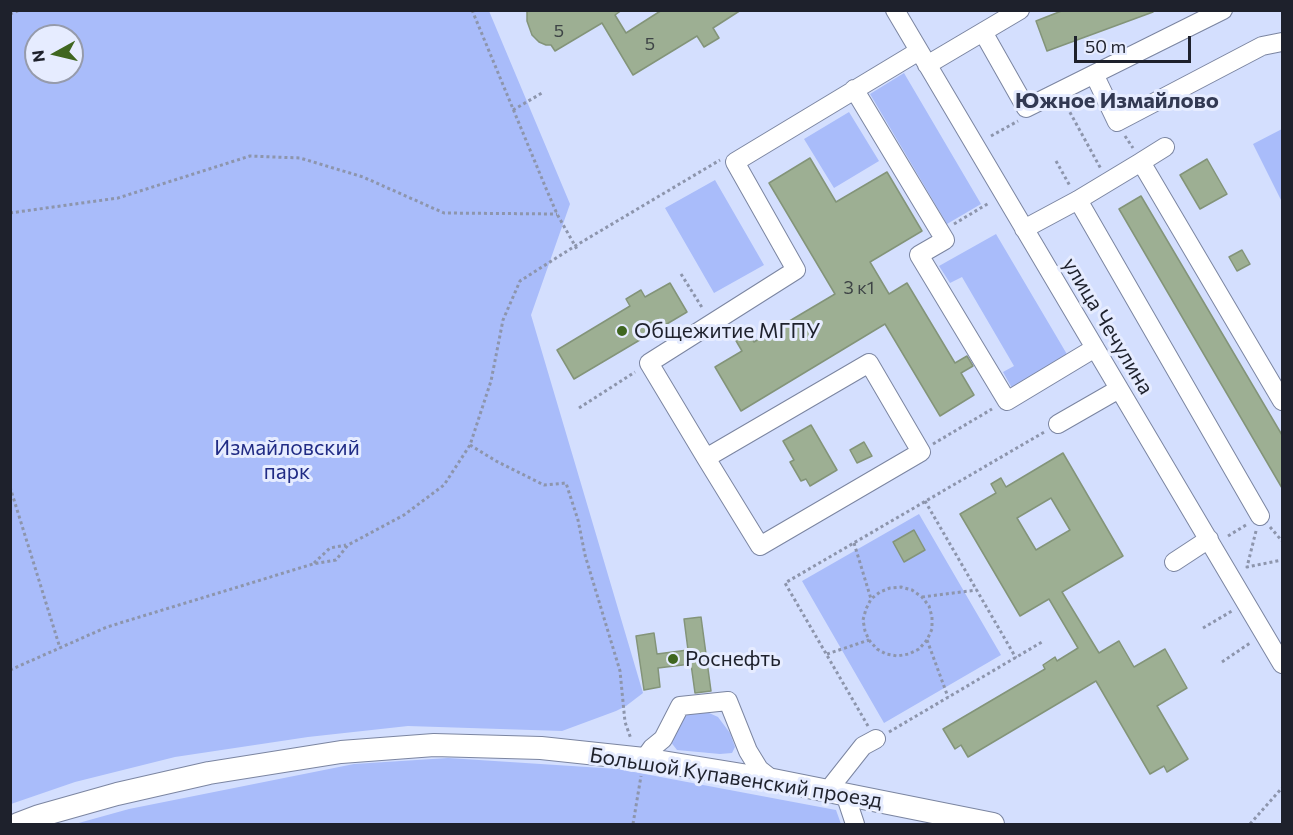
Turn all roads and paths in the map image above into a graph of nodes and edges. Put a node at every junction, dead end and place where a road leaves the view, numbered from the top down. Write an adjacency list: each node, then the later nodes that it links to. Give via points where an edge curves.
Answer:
1 (20, 10): 6 (path)
2 (472, 10): 14 (path)
3 (895, 10): 9 (street, улица Чечулина)
4 (1223, 10): 10 (street)
5 (1020, 11): 7 (street)
6 (10, 14)
7 (983, 32): 9 (street); 12 (street, via 1026,108)
8 (1282, 42): 16 (street, via 1262,46)
9 (923, 58): 11 (street); 26 (street, улица Чечулина)
10 (1094, 74): 12 (street); 16 (street)
11 (854, 89): 27 (street); 31 (street, via 735,162 796,270)
12 (1058, 91): 21 (path)
13 (542, 93): 14 (path)
14 (513, 110): 25 (path)
15 (1020, 120): 17 (path)
16 (1117, 122): 20 (path)
17 (991, 136)
18 (1166, 147): 20 (street)
19 (1056, 161): 22 (path)
20 (1142, 162): 21 (street); 36 (street)
21 (1108, 182): 22 (street)
22 (1078, 200): 26 (street); 44 (street)
23 (988, 204): 27 (path)
24 (10, 213): 25 (path, via 118,198 250,156 300,158 321,164 363,177 444,213)
25 (557, 214): 28 (path)
26 (1024, 229): 32 (street, улица Чечулина)
27 (940, 232): 35 (street, via 945,240 920,255)
28 (575, 246): 29 (path); 39 (path, via 520,281 503,320 491,381)
29 (578, 251)
30 (681, 274): 31 (path)
31 (711, 324): 33 (street)
32 (1095, 348): 34 (street, улица Чечулина); 35 (street)
33 (650, 363): 37 (path); 41 (street)
34 (1119, 388): 38 (street); 46 (street, улица Чечулина)
35 (1007, 401): 40 (path)
36 (1282, 401)
37 (579, 408)
38 (1058, 424): 43 (path)
39 (470, 445): 49 (path, via 444,485 404,515); 70 (path, via 544,484 566,483 620,671 625,722)
40 (921, 452): 41 (street, via 760,546); 41 (street, via 869,363)
41 (706, 458)
42 (10, 487): 62 (path)
43 (925, 501): 48 (path); 53 (path)
44 (1260, 516): 45 (path); 47 (path); 50 (path, via 1247,567)
45 (1228, 536)
46 (1209, 539): 51 (street); 66 (street, улица Чечулина)
47 (1282, 541)
48 (854, 543): 55 (path); 63 (path, via 785,583)
49 (348, 545): 52 (path, via 330,548); 52 (path, via 336,560)
50 (1282, 560)
51 (1174, 562)
52 (313, 564): 62 (path, via 106,627)
53 (977, 590): 54 (path); 64 (path)
54 (922, 597): 55 (path, via 901,587 880,592); 59 (path, via 932,617)
55 (872, 599): 58 (path, via 863,620)
56 (1228, 613): 57 (path)
57 (1203, 628)
58 (869, 640): 59 (path, via 877,649 897,656 919,649); 63 (path)
59 (927, 640): 68 (path)
60 (1042, 642): 64 (path)
61 (1248, 645): 65 (path)
62 (60, 648): 67 (path)
63 (827, 654): 69 (path)
64 (1016, 658): 68 (path)
65 (1222, 662)
66 (1282, 664)
67 (10, 670)
68 (948, 697): 69 (path)
69 (876, 739): 73 (street, via 863,746 833,784)
70 (639, 753): 71 (main road, Большой Купавенский проезд); 71 (street, via 663,739 680,706 728,701 748,751 759,769); 74 (main road, Большой Купавенский проезд, via 434,745 341,752 208,773 117,794); 75 (path)
71 (773, 780): 73 (main road, Большой Купавенский проезд)
72 (1282, 788): 78 (path)
73 (838, 793): 76 (street); 77 (main road, Большой Купавенский проезд)
74 (18, 825)
75 (633, 825)
76 (855, 825)
77 (993, 825)
78 (1250, 825)

